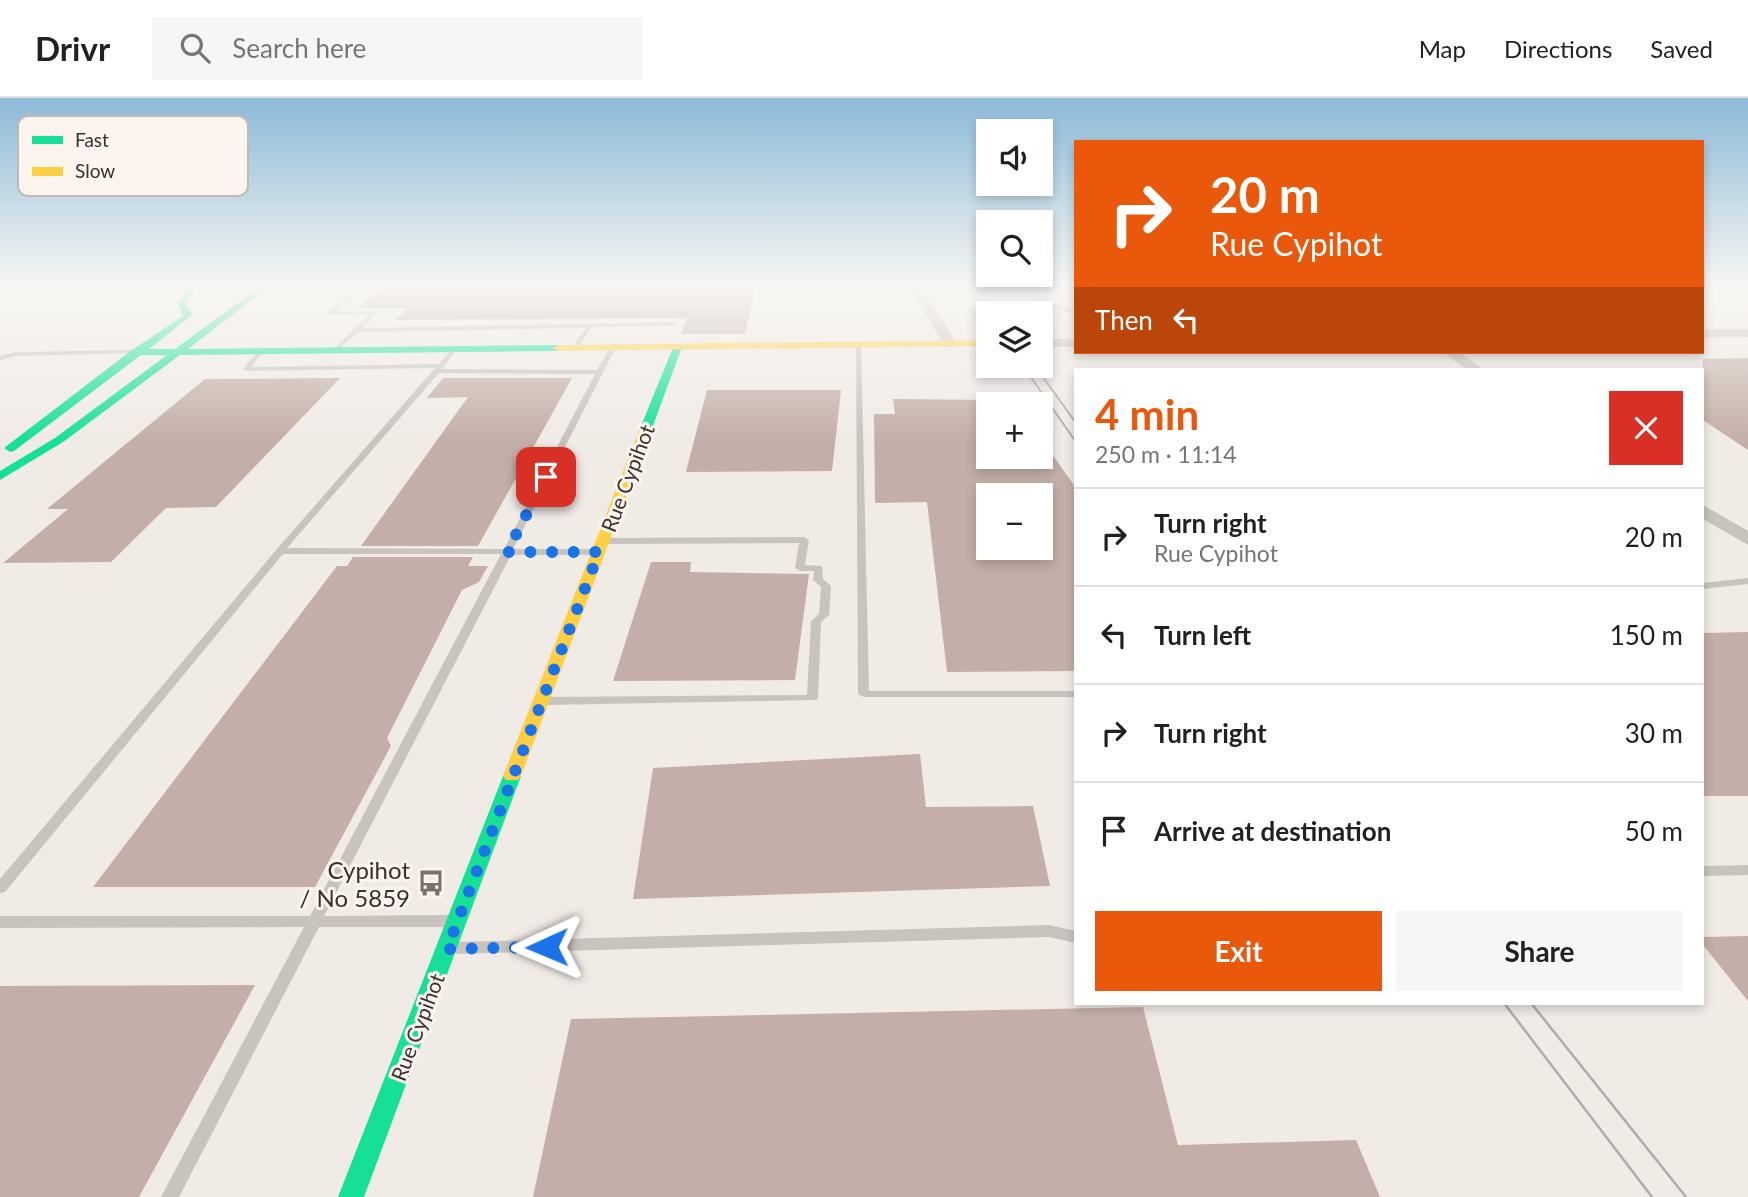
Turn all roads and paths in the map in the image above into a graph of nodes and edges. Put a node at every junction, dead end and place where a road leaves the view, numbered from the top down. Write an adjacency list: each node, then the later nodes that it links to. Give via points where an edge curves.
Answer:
1 (158, 336): 17 (street)
2 (199, 336): 18 (street)
3 (351, 336): 15 (lane)
4 (583, 336): 13 (lane)
5 (945, 336): 8 (street)
6 (1074, 342): 7 (street)
7 (1053, 343)
8 (950, 344): 9 (street); 10 (street)
9 (976, 344)
10 (858, 345): 12 (street); 33 (lane, via 864,695)
11 (613, 347): 12 (street); 13 (street); 23 (lane)
12 (677, 347): 28 (street, Rue Cypihot)
13 (575, 348): 14 (street)
14 (454, 349): 15 (street); 21 (lane)
15 (336, 350): 16 (street)
16 (261, 351): 18 (street); 21 (lane, via 246,369)
17 (136, 352): 18 (street); 20 (lane); 24 (street)
18 (178, 352): 25 (street, via 59,440)
19 (1452, 354): 22 (street)
20 (0, 358)
21 (439, 368): 23 (lane); 29 (lane)
22 (1474, 368)
23 (598, 372): 30 (lane)
24 (0, 458)
25 (0, 476)
26 (1704, 512): 27 (street)
27 (1748, 540)
28 (601, 546): 30 (lane); 34 (street, Rue Cypihot); 34 (lane, via 804,540 800,568 819,568 818,580 826,586 824,615 816,621 811,698)
29 (280, 551): 30 (lane); 37 (lane)
30 (507, 552): 40 (lane)
31 (1748, 581): 32 (lane)
32 (1706, 584)
33 (1074, 694)
34 (543, 701): 38 (street, Rue Cypihot)
35 (1748, 870): 36 (lane)
36 (1704, 871)
37 (0, 888)
38 (457, 921): 40 (lane); 42 (street, Rue Cypihot)
39 (0, 922): 40 (lane)
40 (312, 922): 43 (lane)
41 (1074, 937): 42 (lane, via 1049,931)
42 (447, 949): 44 (street, Rue Cypihot)
43 (170, 1197)
44 (351, 1197)

